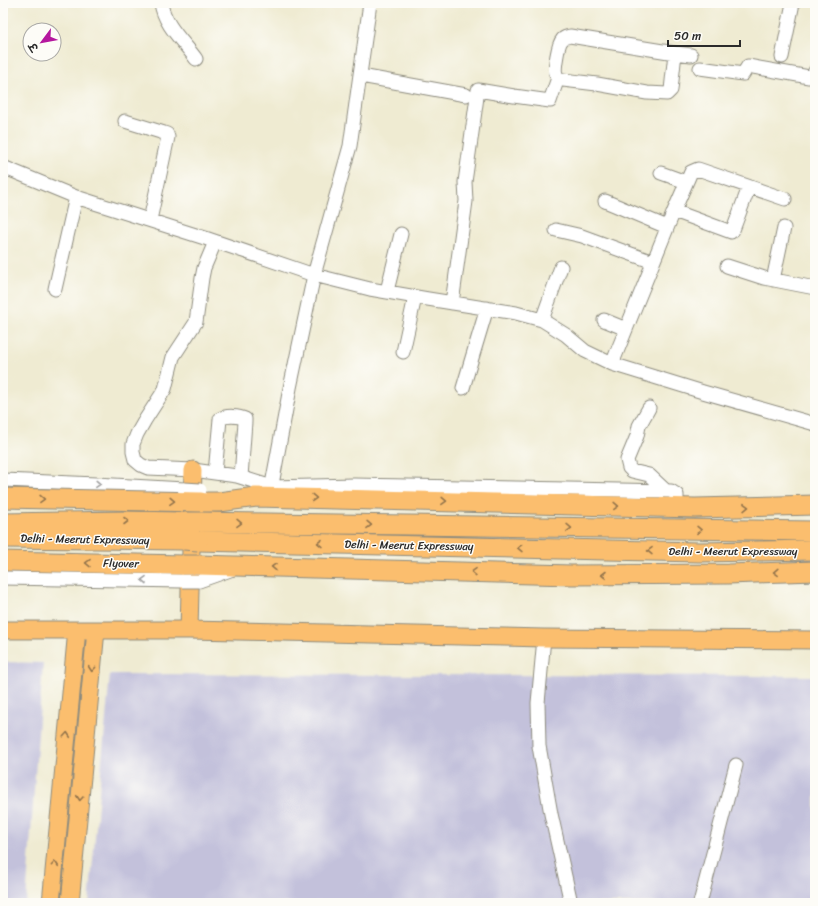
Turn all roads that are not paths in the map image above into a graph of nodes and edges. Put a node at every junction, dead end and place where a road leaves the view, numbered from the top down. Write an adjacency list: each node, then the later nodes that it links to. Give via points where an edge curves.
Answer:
1 (161, 3): 7 (street, via 172,28)
2 (370, 3): 10 (street)
3 (793, 3): 6 (street)
4 (675, 53): 5 (street); 11 (street, via 671,90 667,94); 11 (street, via 564,37 558,47 555,71)
5 (691, 55)
6 (782, 57)
7 (196, 59)
8 (700, 68): 9 (street, via 743,74 748,66 809,77)
9 (815, 71)
10 (361, 76): 12 (street); 31 (street, via 350,146)
11 (558, 78): 37 (street, via 550,101 478,90)
12 (466, 95)
13 (125, 121): 22 (street, via 164,133 168,137)
14 (3, 167): 18 (street)
15 (661, 173): 16 (street)
16 (686, 182): 17 (street, via 691,172 698,169); 21 (street)
17 (749, 187): 19 (street); 21 (street, via 734,230 731,232)
18 (76, 197): 22 (street); 34 (street)
19 (785, 199)
20 (605, 201): 23 (street)
21 (674, 211): 23 (street)
22 (150, 220): 27 (street)
23 (667, 227): 28 (street)
24 (784, 228): 32 (street)
25 (556, 230): 28 (street, via 582,236)
26 (401, 234): 35 (street)
27 (215, 242): 31 (street); 47 (street, via 204,268 196,322 173,357 165,389 137,434 132,452 135,460 148,468)
28 (653, 262): 41 (street)
29 (727, 266): 32 (street)
30 (561, 267): 39 (street)
31 (314, 275): 35 (street); 52 (street)
32 (773, 280): 33 (street)
33 (815, 288)
34 (55, 289)
35 (387, 292): 36 (street)
36 (415, 297): 37 (street); 42 (street)
37 (452, 303): 38 (street)
38 (487, 308): 39 (street); 44 (street)
39 (542, 320): 43 (street, via 585,351)
40 (604, 320): 41 (street)
41 (626, 329): 43 (street)
42 (402, 352)
43 (612, 364): 46 (street)
44 (463, 388)
45 (649, 408): 51 (street, via 639,426 628,460 629,468 649,475)
46 (815, 424)
47 (193, 470): 48 (street); 69 (main road)
48 (215, 473): 49 (street); 49 (street, via 220,419 226,416 242,417 245,422)
49 (241, 477): 52 (street)
50 (3, 480): 54 (street, one-way to 54, bridge, via 184,489)
51 (665, 490): 52 (street, via 354,485); 56 (street, via 675,492)
52 (271, 492): 54 (highway, via 256,497); 56 (highway, one-way to 56)
53 (3, 498): 54 (highway, one-way to 54, bridge)
54 (207, 498)
55 (815, 505): 56 (highway, one-way to 55)
56 (677, 508)
57 (3, 523): 58 (highway, Delhi - Meerut Expressway, one-way to 58, via 125,521)
58 (191, 531): 59 (highway, Delhi - Meerut Expressway, one-way to 59); 60 (highway, Delhi - Meerut Expressway); 61 (highway, Delhi - Meerut Expressway, one-way to 58, via 699,552)
59 (815, 531)
60 (3, 538)
61 (815, 550)
62 (3, 560): 64 (highway, Flyover, one-way to 62, bridge)
63 (815, 571): 64 (highway, Flyover, one-way to 64, via 572,575 240,566)
64 (199, 573): 65 (street, one-way to 65, bridge, via 183,581)
65 (3, 578)
66 (3, 630): 67 (main road)
67 (77, 630): 68 (main road); 73 (main road, one-way to 67)
68 (96, 630): 69 (main road); 74 (main road, one-way to 74)
69 (190, 630): 70 (main road)
70 (544, 638): 71 (main road); 75 (street, via 538,703 539,746 550,814)
71 (815, 640)
72 (736, 765): 76 (street)
73 (51, 903)
74 (70, 903)
75 (571, 903)
76 (700, 903)

